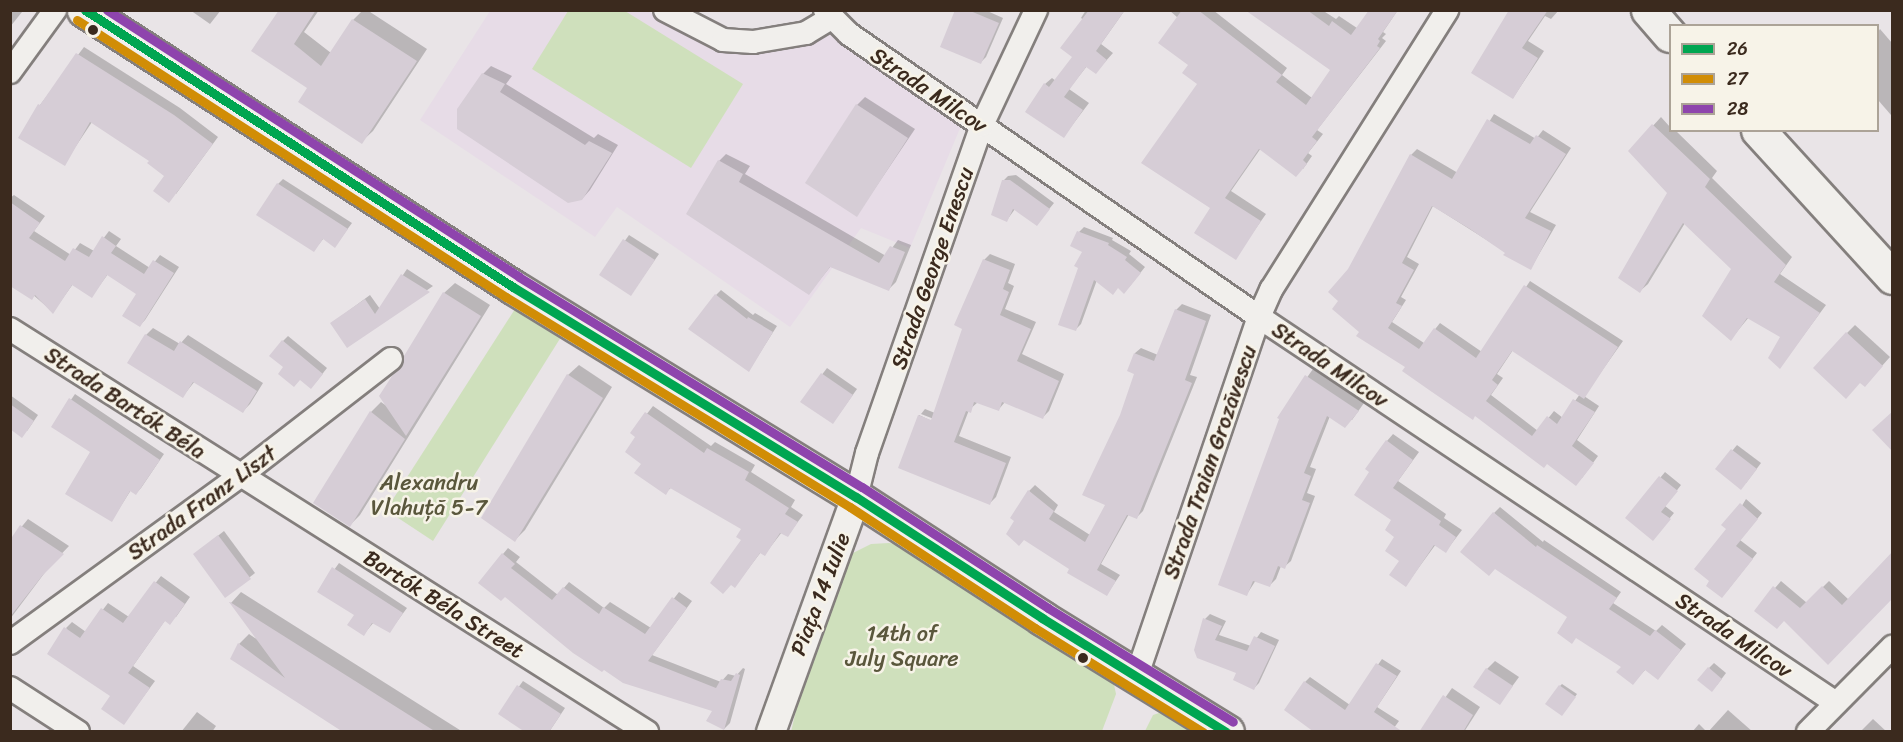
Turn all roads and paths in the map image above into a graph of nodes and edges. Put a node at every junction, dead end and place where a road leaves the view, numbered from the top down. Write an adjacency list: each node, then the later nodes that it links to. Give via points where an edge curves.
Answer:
1 (55, 10): 9 (street)
2 (84, 10): 17 (main road, via 513,287)
3 (665, 10): 7 (street, via 723,40 753,42 806,33)
4 (1036, 10): 10 (street, Strada George Enescu)
5 (1447, 10): 13 (street, Strada Traian Grozăvescu, via 1278,280)
6 (1648, 10): 8 (main road)
7 (828, 14): 10 (street, Strada Milcov, via 849,34)
8 (1669, 32)
9 (10, 72)
10 (982, 125): 13 (street, Strada Milcov); 17 (street, Strada George Enescu, via 867,453)
11 (1760, 132): 12 (main road)
12 (1893, 277)
13 (1259, 317): 20 (street, Strada Traian Grozăvescu); 22 (street, Strada Milcov)
14 (10, 329): 16 (street, Strada Bartók Béla)
15 (391, 359): 16 (street, Strada Franz Liszt)
16 (240, 476): 18 (street, Strada Franz Liszt); 24 (street, Bartók Béla Street)
17 (856, 497): 20 (main road); 25 (street, Piața 14 Iulie)
18 (10, 643)
19 (1893, 647): 22 (street)
20 (1137, 675): 26 (main road)
21 (10, 688): 23 (street)
22 (1836, 703): 27 (street)
23 (78, 732)
24 (646, 732)
25 (771, 732)
26 (1227, 732)
27 (1808, 732)

